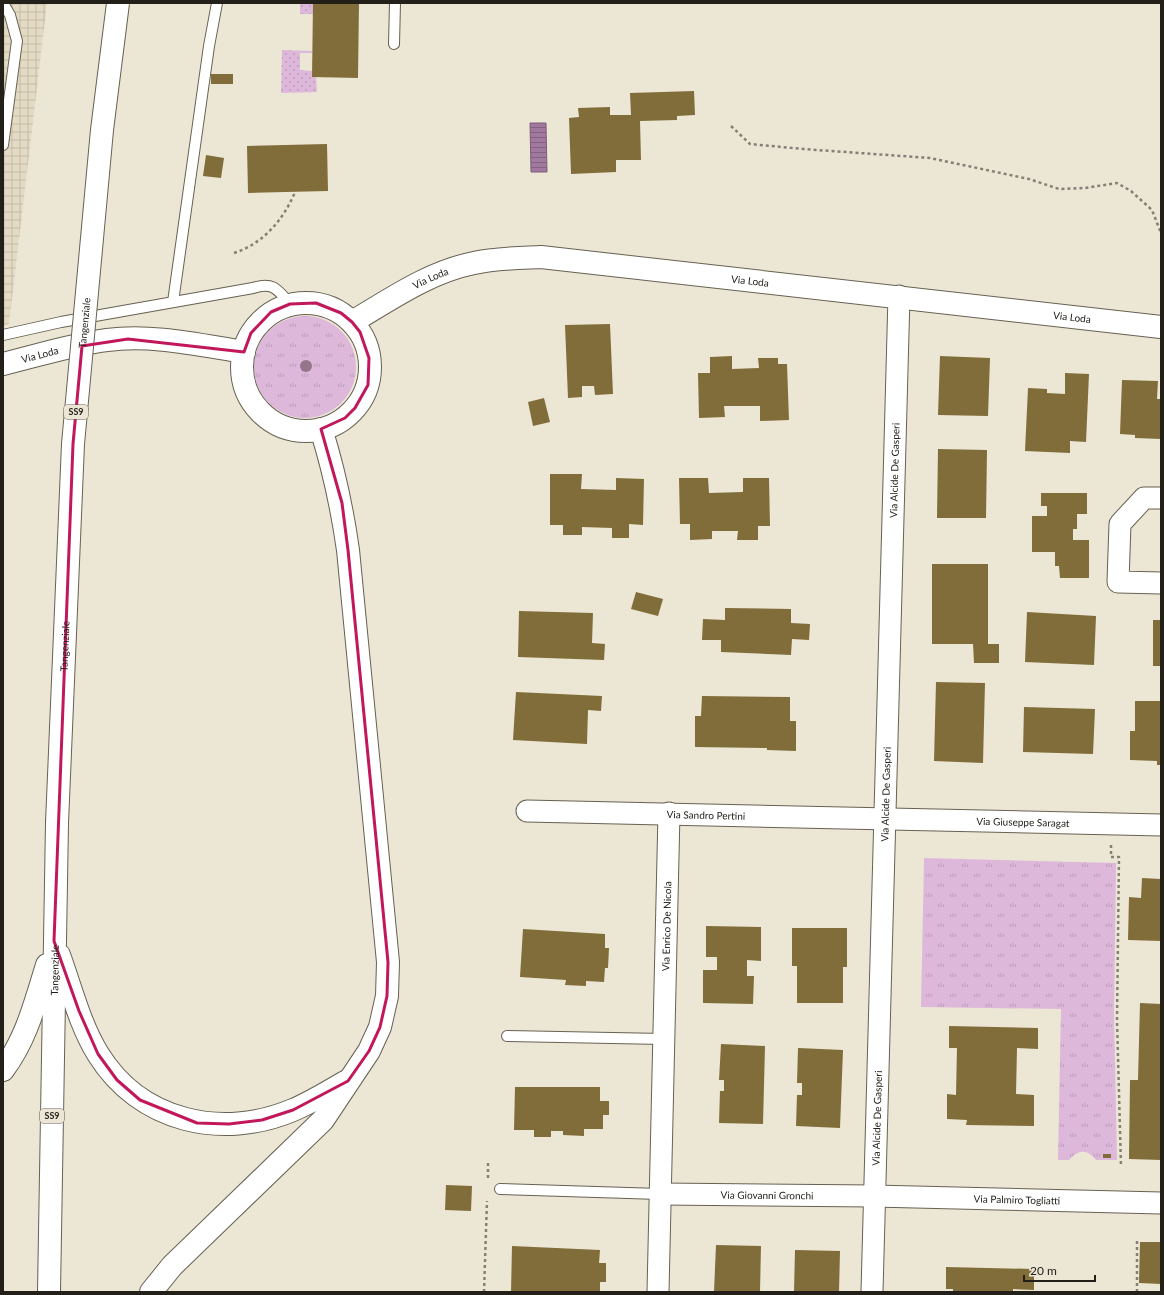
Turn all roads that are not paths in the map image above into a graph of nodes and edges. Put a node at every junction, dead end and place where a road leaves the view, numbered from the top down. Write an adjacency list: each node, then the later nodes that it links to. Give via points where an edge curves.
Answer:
1 (3, 3): 6 (lane, via 10,15 17,41)
2 (118, 3): 22 (main road, Tangenziale / SS9, bridge, via 102,130 73,444)
3 (217, 3): 8 (lane)
4 (395, 3): 5 (lane)
5 (394, 44)
6 (3, 145)
7 (900, 296): 10 (main road, Via Loda, via 541,257 498,259 454,268 430,277); 11 (main road, Via Loda); 20 (street, Via Alcide De Gasperi)
8 (173, 302): 9 (lane, via 264,284 277,289); 12 (lane)
9 (290, 304): 10 (main road, via 303,302 323,305 341,313); 13 (main road, via 263,318 251,333)
10 (352, 322): 15 (main road, via 360,332 368,351 368,385 355,408 345,418)
11 (1161, 327)
12 (3, 335)
13 (244, 352): 14 (main road, Via Loda, via 188,343 106,340); 15 (main road, via 242,378 252,402 261,412 271,420 295,430)
14 (3, 364)
15 (321, 429): 26 (main road, via 340,496 348,550 388,962 387,996 380,1027 369,1051)
16 (1161, 498): 17 (street, via 1144,498 1120,524 1118,582)
17 (1161, 583)
18 (527, 811): 19 (street, Via Sandro Pertini)
19 (669, 813): 20 (street, Via Sandro Pertini); 24 (street, Via Enrico De Nicola)
20 (886, 819): 21 (street, Via Giuseppe Saragat); 29 (street, Via Alcide De Gasperi)
21 (1161, 825)
22 (54, 941): 25 (main road, via 28,1028 16,1053); 26 (main road, via 79,1011 98,1054 117,1080 140,1100 168,1114 197,1123 228,1124 262,1120 293,1110); 31 (main road, Tangenziale / SS9)
23 (507, 1036): 24 (lane)
24 (664, 1039): 28 (street, Via Enrico De Nicola)
25 (3, 1070)
26 (348, 1081): 32 (main road, via 323,1120 172,1266)
27 (500, 1189): 28 (lane)
28 (660, 1194): 29 (street, Via Giovanni Gronchi); 33 (street, Via Enrico De Nicola)
29 (874, 1196): 30 (street, Via Palmiro Togliatti); 34 (street, Via Alcide De Gasperi)
30 (1161, 1203)
31 (50, 1292)
32 (151, 1292)
33 (658, 1292)
34 (872, 1292)

